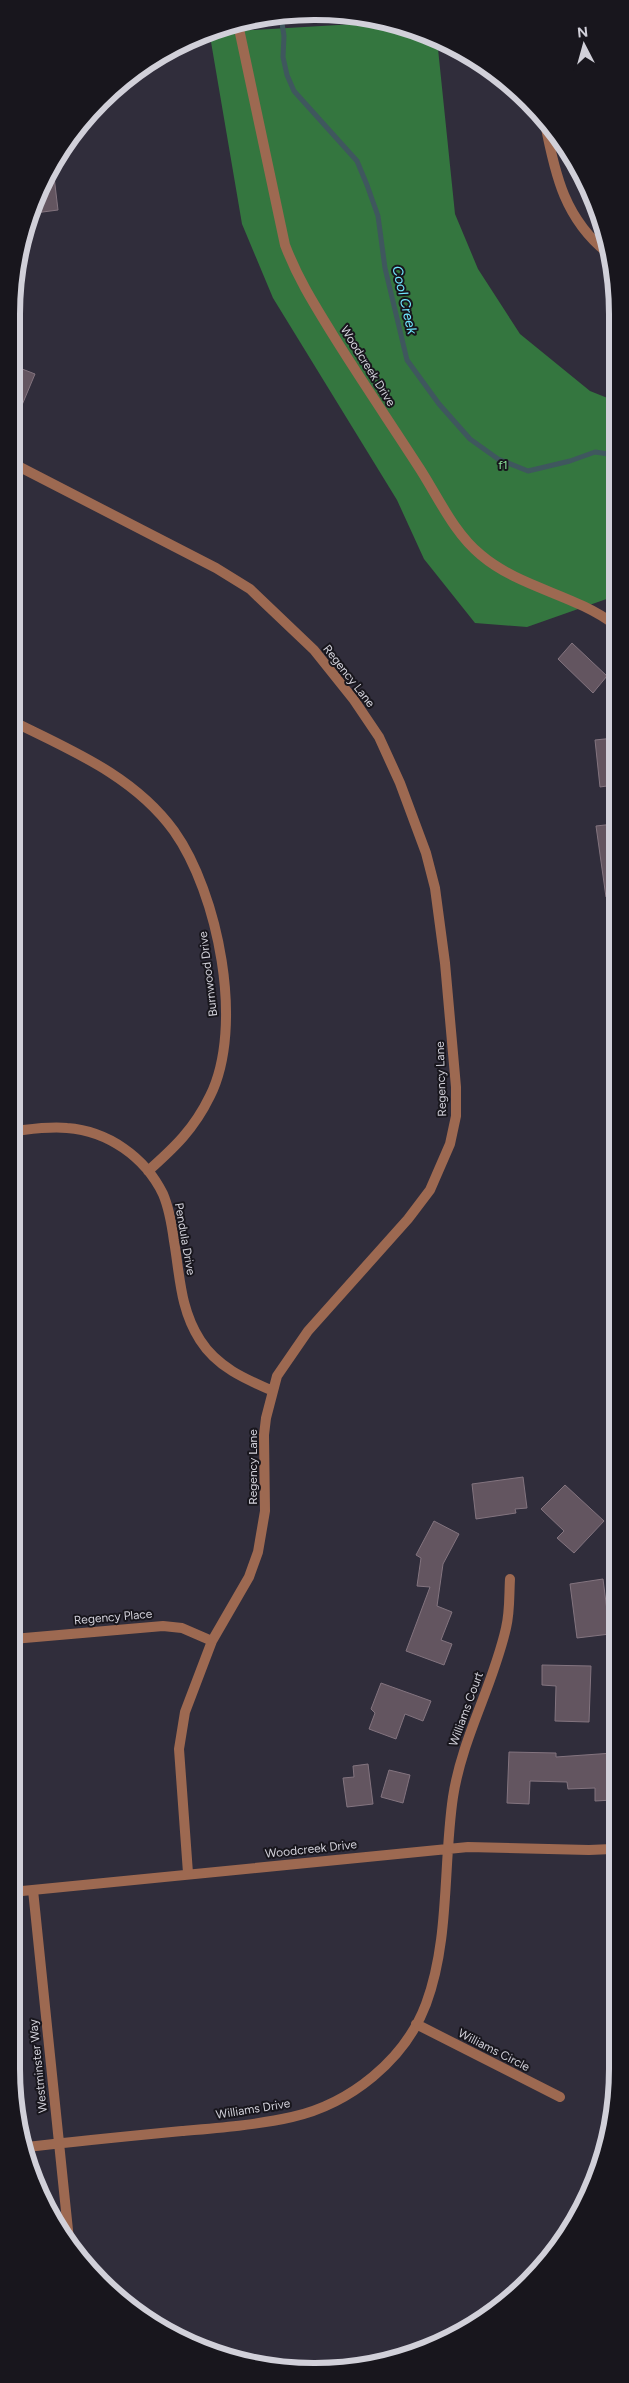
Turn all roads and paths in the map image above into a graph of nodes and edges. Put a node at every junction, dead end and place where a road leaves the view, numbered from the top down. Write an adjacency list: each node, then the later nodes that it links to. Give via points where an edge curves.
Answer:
1 (239, 30): 5 (street, Woodcreek Drive, via 285,244 296,275 358,376 455,525 479,554 502,572)
2 (548, 135): 3 (street, via 555,173 574,218)
3 (601, 248)
4 (20, 467): 9 (street, Regency Lane, via 216,568 250,589 272,609 314,650 379,737 400,782 426,853 436,897 456,1087 456,1116 450,1144 430,1190 308,1331 277,1376)
5 (609, 620)
6 (20, 725): 8 (street, Burnwood Drive, via 99,764 141,796 174,831 209,903 219,942 225,1000 227,1036 220,1069 211,1095 196,1121 179,1144)
7 (20, 1131): 8 (street, Pendula Drive, via 87,1130 120,1145)
8 (148, 1171): 9 (street, Pendula Drive, via 163,1194 169,1213 184,1310 200,1341 235,1374)
9 (273, 1391): 12 (street, Regency Lane, via 264,1435 265,1511 260,1543 249,1577)
10 (510, 1579): 13 (street, Williams Court, via 506,1626 456,1779)
11 (20, 1638): 12 (street, Regency Place, via 163,1626 182,1628)
12 (212, 1641): 15 (street, Regency Lane, via 185,1712 179,1749)
13 (447, 1849): 14 (street, Woodcreek Drive); 15 (street, Woodcreek Drive); 18 (street, Williams Drive, via 440,1942 426,2005)
14 (609, 1849)
15 (188, 1874): 16 (street, Woodcreek Drive)
16 (33, 1890): 17 (street, Woodcreek Drive); 20 (street, Westminster Way)
17 (20, 1891)
18 (416, 2024): 19 (street, Williams Circle); 20 (street, Williams Drive, via 402,2047 360,2087 294,2117)
19 (560, 2097)
20 (59, 2144): 21 (street, Williams Drive); 22 (street, Westminster Way)
21 (31, 2147)
22 (68, 2229)

